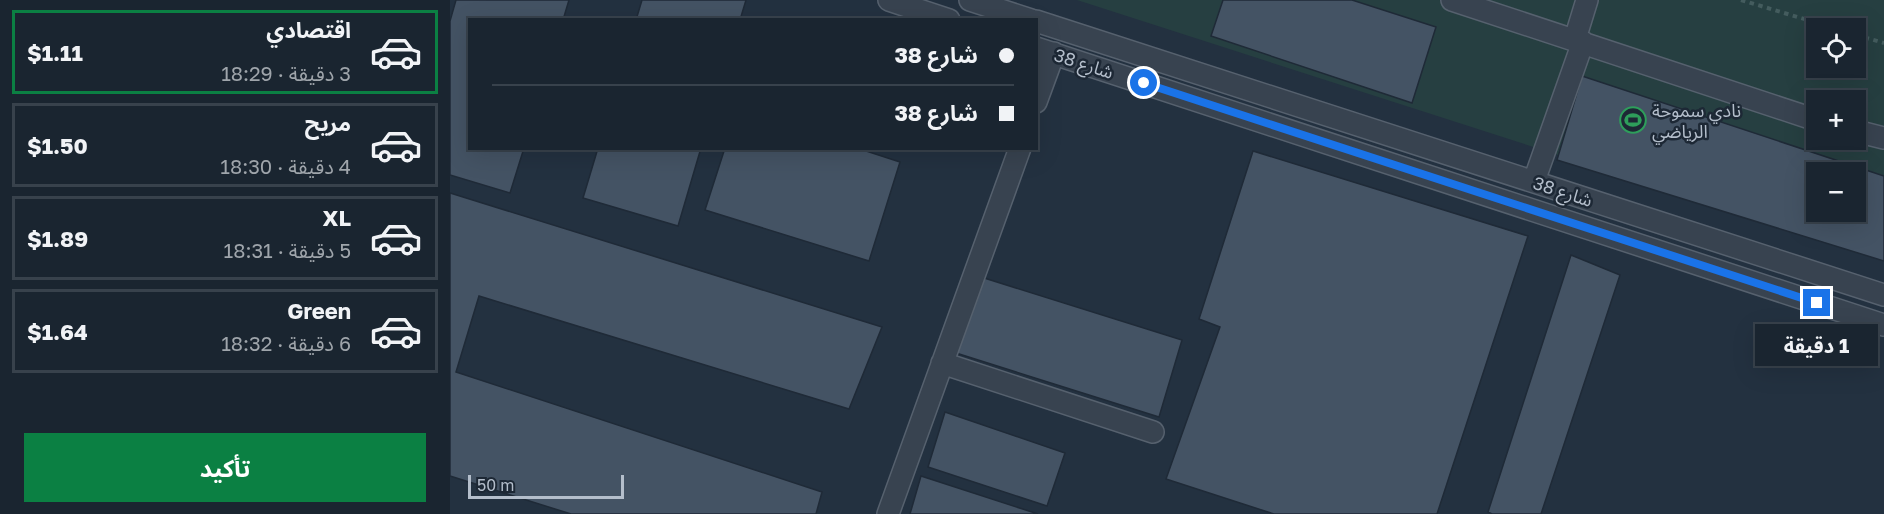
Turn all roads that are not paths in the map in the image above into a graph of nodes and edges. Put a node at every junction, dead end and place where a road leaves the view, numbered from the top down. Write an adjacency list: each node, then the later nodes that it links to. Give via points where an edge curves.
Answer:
1 (889, 0): 5 (street)
2 (970, 0): 6 (street)
3 (1452, 0): 8 (street)
4 (1587, 0): 8 (street)
5 (943, 18)
6 (1025, 18)
7 (1038, 22): 15 (street, شارع 38)
8 (1579, 41): 11 (street); 15 (street)
9 (1045, 50): 10 (street); 17 (street, شارع 38)
10 (1038, 90)
11 (1806, 117)
12 (1866, 134): 13 (street)
13 (1884, 138)
14 (1019, 150): 18 (street)
15 (1534, 181): 16 (street, شارع 38)
16 (1884, 295)
17 (1884, 325)
18 (942, 363): 19 (street); 20 (street)
19 (1153, 432)
20 (888, 514)

